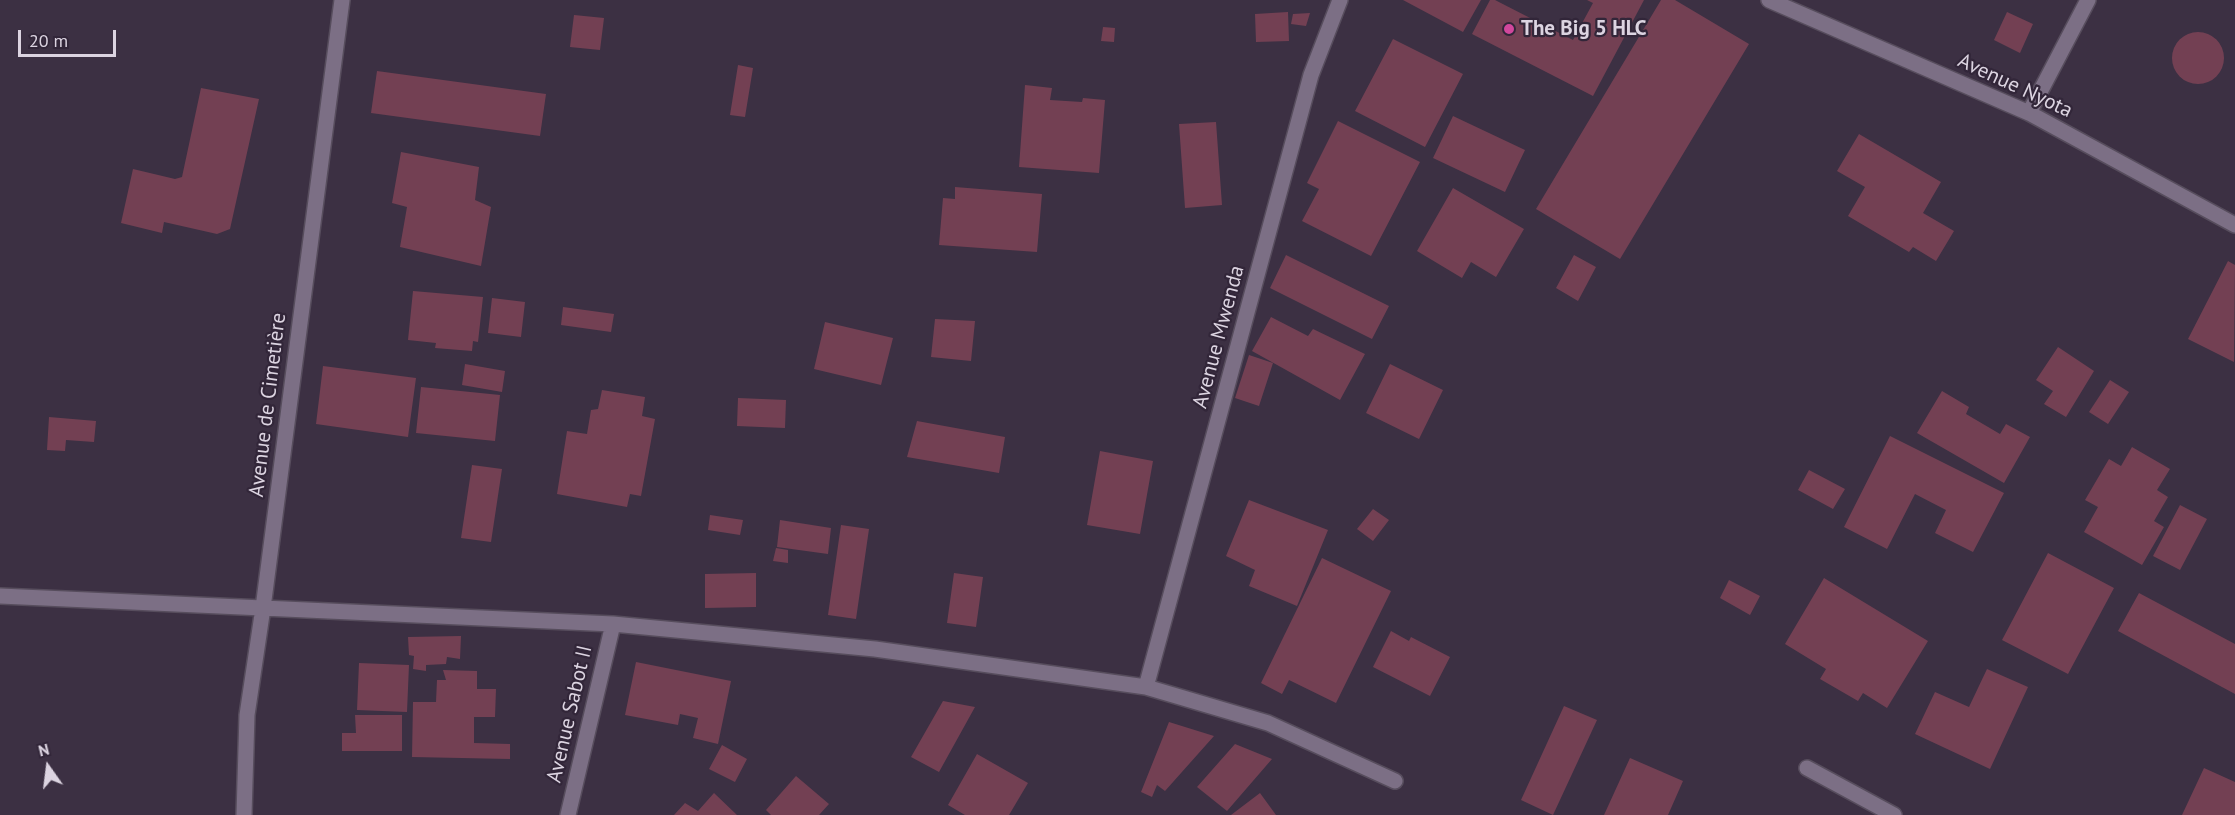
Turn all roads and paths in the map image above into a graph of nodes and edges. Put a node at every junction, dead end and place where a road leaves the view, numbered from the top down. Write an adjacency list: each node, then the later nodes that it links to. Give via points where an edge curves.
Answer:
1 (342, 0): 8 (street, Avenue de Cimetière)
2 (1340, 0): 10 (street, Avenue Mwenda, via 1311,75)
3 (1769, 0): 5 (street, Avenue Nyota)
4 (2088, 0): 5 (street)
5 (2029, 113): 6 (street, Avenue Nyota)
6 (2235, 225)
7 (0, 596): 8 (street)
8 (263, 608): 9 (street); 13 (street, Avenue de Cimetière, via 247,715)
9 (614, 624): 10 (street, via 875,649); 14 (street, Avenue Sabot II)
10 (1146, 687): 12 (street, via 1268,723)
11 (1807, 768): 15 (street)
12 (1395, 781)
13 (244, 815)
14 (568, 815)
15 (1894, 815)

